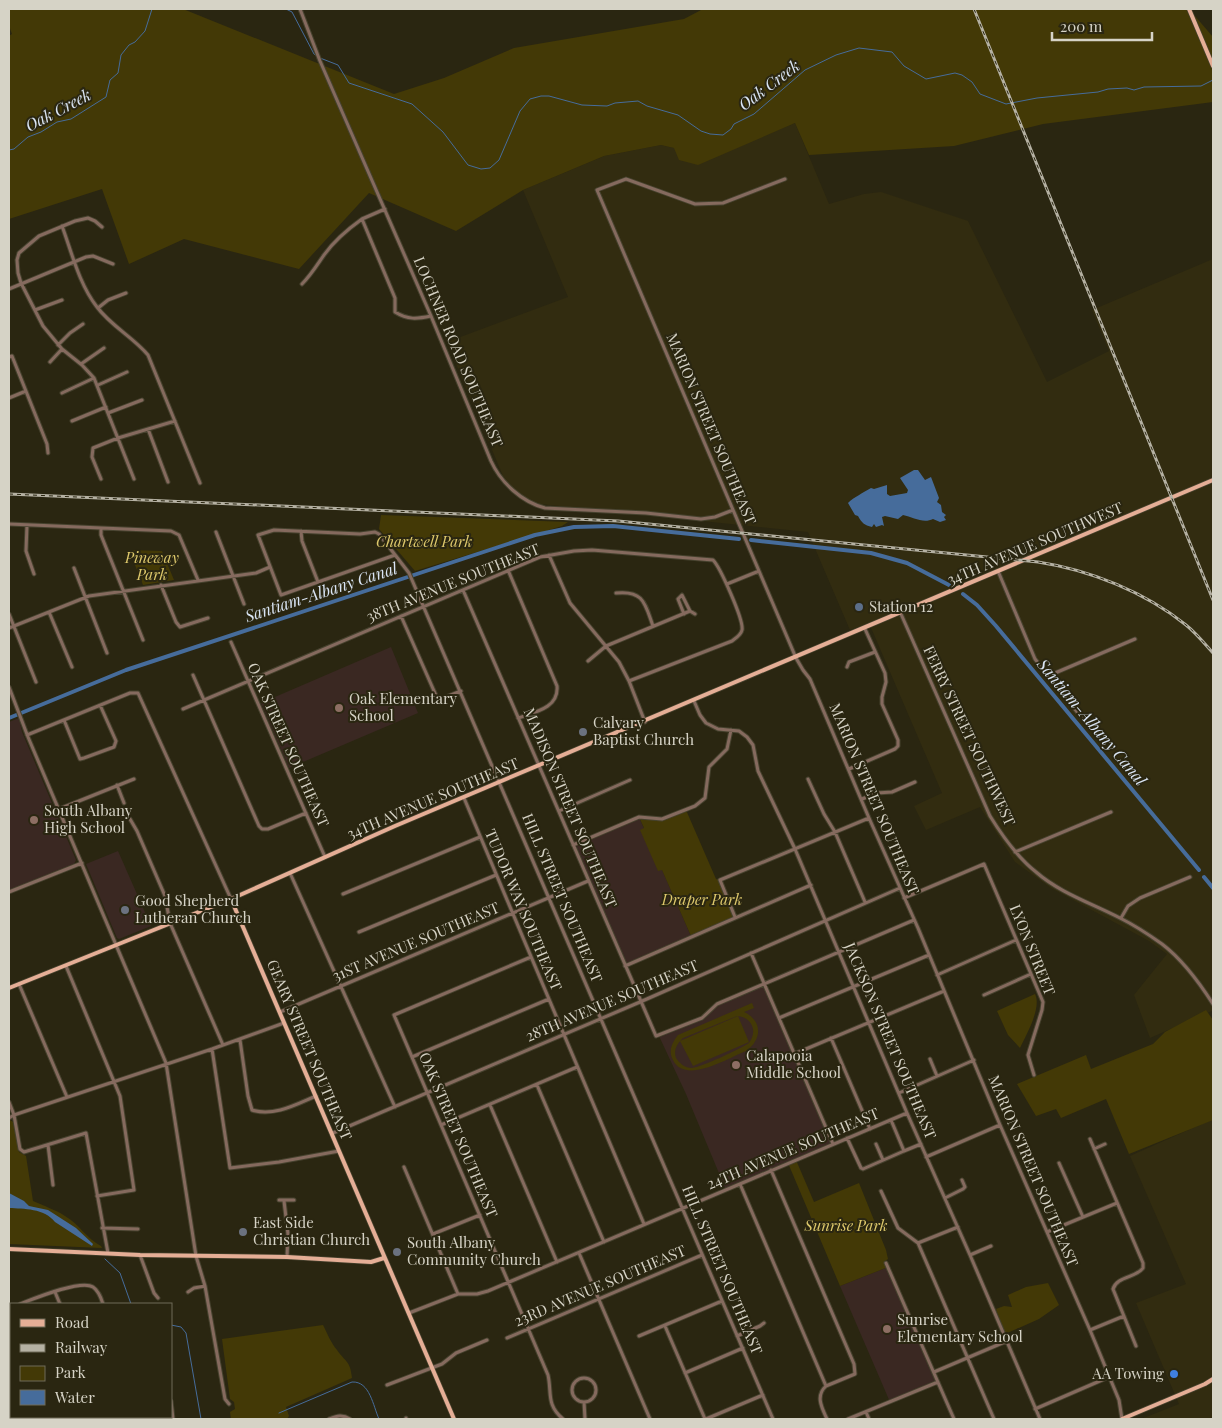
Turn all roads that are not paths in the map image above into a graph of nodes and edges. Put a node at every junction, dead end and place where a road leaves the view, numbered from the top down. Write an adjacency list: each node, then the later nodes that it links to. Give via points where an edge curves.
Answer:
1 (300, 9): 5 (street, LOCHNER ROAD SOUTHEAST)
2 (1189, 9): 3 (main road)
3 (1213, 66)
4 (785, 179): 45 (street, MARION STREET SOUTHEAST, via 723,203 694,204 626,179 597,190)
5 (385, 209): 6 (street); 18 (street, LOCHNER ROAD SOUTHEAST)
6 (362, 219): 12 (street, via 325,254); 18 (street, via 395,298 395,312 403,318)
7 (62, 226): 8 (street, via 88,218); 9 (street); 11 (street, via 39,236 19,254 17,266)
8 (102, 227)
9 (76, 261): 10 (street, via 93,256); 11 (street); 16 (street, via 86,289)
10 (113, 264)
11 (21, 284): 13 (street); 17 (street)
12 (302, 284)
13 (9, 289)
14 (126, 293): 16 (street)
15 (62, 300): 17 (street)
16 (98, 308): 36 (street, via 148,355)
17 (35, 310): 20 (street)
18 (431, 316): 45 (street, LOCHNER ROAD SOUTHEAST, via 494,466 505,483 520,496 545,508 701,519 714,518)
19 (83, 324): 20 (street)
20 (58, 345): 22 (street)
21 (104, 348): 25 (street)
22 (62, 349): 24 (street); 25 (street)
23 (10, 357): 29 (street)
24 (50, 362)
25 (81, 364): 27 (street)
26 (127, 372): 28 (street)
27 (94, 378): 28 (street); 30 (street)
28 (98, 386): 33 (street)
29 (26, 391): 31 (street); 39 (street)
30 (62, 393)
31 (9, 398)
32 (142, 400): 34 (street)
33 (106, 407): 34 (street); 35 (street)
34 (108, 413): 38 (street)
35 (72, 421)
36 (175, 421): 37 (street); 44 (street)
37 (148, 429): 38 (street); 43 (street)
38 (118, 438): 40 (street, via 93,448 92,457); 41 (street)
39 (48, 453)
40 (101, 479)
41 (134, 479)
42 (1213, 480): 57 (main road, 34TH AVENUE SOUTHWEST)
43 (168, 482)
44 (200, 483)
45 (733, 510): 56 (street, MARION STREET SOUTHEAST)
46 (9, 524): 47 (street)
47 (27, 525): 48 (street); 58 (street, via 26,551)
48 (101, 529): 60 (street, via 176,533); 65 (street)
49 (301, 531): 51 (street, HILL STREET SOUTHEAST, via 375,532); 53 (street, HILL STREET SOUTHEAST, via 274,530 258,535); 61 (street)
50 (216, 532): 59 (street)
51 (395, 555): 61 (street); 69 (street, HILL STREET SOUTHEAST, via 413,580)
52 (550, 555): 55 (street, 38TH AVENUE SOUTHEAST); 62 (street, 38TH AVENUE SOUTHEAST, via 612,551 712,560); 85 (street, via 570,603)
53 (270, 567): 59 (street); 61 (street, via 281,595)
54 (74, 568): 67 (street)
55 (508, 570): 64 (street, 38TH AVENUE SOUTHEAST); 103 (street, via 557,686 556,698 548,706)
56 (759, 571): 62 (street); 88 (street, MARION STREET SOUTHEAST)
57 (998, 572): 75 (main road, 34TH AVENUE SOUTHWEST); 93 (street, via 1033,654)
58 (34, 574)
59 (234, 576): 60 (street); 68 (street)
60 (198, 580): 63 (street)
61 (318, 582)
62 (727, 584): 95 (street, via 742,622 742,630 736,638)
63 (162, 586): 65 (street); 77 (street, via 180,627)
64 (463, 590): 69 (street, 38TH AVENUE SOUTHEAST); 103 (street, MADISON STREET SOUTHEAST)
65 (123, 591): 67 (street); 83 (street)
66 (616, 593): 79 (street, via 638,596)
67 (85, 598): 70 (street); 87 (street)
68 (244, 604)
69 (424, 606): 76 (street, 38TH AVENUE SOUTHEAST); 98 (street, HILL STREET SOUTHEAST)
70 (49, 612): 78 (street); 90 (street)
71 (690, 612): 73 (street); 73 (street, via 684,596 680,596 678,599); 74 (street)
72 (9, 614): 78 (street)
73 (684, 614): 79 (street)
74 (695, 614)
75 (901, 614): 81 (main road, 34TH AVENUE SOUTHWEST); 130 (street, FERRY STREET SOUTHWEST, via 990,816)
76 (401, 616): 94 (street, 38TH AVENUE SOUTHEAST); 98 (street, via 438,700)
77 (208, 618)
78 (14, 626): 80 (street); 96 (street)
79 (653, 626): 85 (street)
80 (9, 628)
81 (865, 629): 86 (street); 88 (main road, 34TH AVENUE SOUTHEAST)
82 (1135, 639): 93 (street)
83 (143, 640)
84 (231, 642): 94 (street, OAK STREET SOUTHEAST)
85 (606, 646): 89 (street); 95 (street)
86 (875, 652): 91 (street, via 849,662); 110 (street, via 885,673 882,704 898,746)
87 (107, 653)
88 (796, 658): 100 (main road, 34TH AVENUE SOUTHEAST); 110 (street, MARION STREET SOUTHEAST, via 810,679)
89 (588, 661)
90 (72, 667)
91 (847, 667)
92 (193, 675): 99 (street)
93 (1048, 676): 106 (street)
94 (248, 681): 99 (street, 38TH AVENUE SOUTHEAST); 123 (street, OAK STREET SOUTHEAST)
95 (629, 681): 105 (street)
96 (36, 682)
97 (9, 687): 108 (street)
98 (461, 691): 115 (street, HILL STREET SOUTHEAST)
99 (204, 700): 102 (street, 38TH AVENUE SOUTHEAST); 123 (street, via 259,826 268,829)
100 (694, 701): 105 (main road, 34TH AVENUE SOUTHEAST); 107 (street, JACKSON STREET SOUTHEAST, via 706,723 718,729)
101 (100, 705): 104 (street); 104 (street, via 116,741 106,750 80,759); 143 (street, GEARY STREET SOUTHEAST, via 136,692)
102 (183, 709)
103 (518, 718): 109 (street, MADISON STREET SOUTHEAST)
104 (64, 720): 108 (street)
105 (645, 722): 109 (main road, 34TH AVENUE SOUTHEAST)
106 (1090, 728)
107 (731, 730): 128 (street, via 727,749 709,767 705,798 695,806 662,819 639,817); 129 (street, JACKSON STREET SOUTHEAST, via 744,734 755,749 758,771)
108 (27, 735): 120 (street)
109 (539, 766): 115 (main road, 34TH AVENUE SOUTHEAST); 121 (street, MADISON STREET SOUTHEAST)
110 (849, 768): 118 (street, MARION STREET SOUTHEAST)
111 (134, 778): 116 (street)
112 (808, 778): 126 (street)
113 (630, 780): 121 (street)
114 (915, 782): 118 (street)
115 (500, 783): 117 (main road, 34TH AVENUE SOUTHEAST); 141 (street, HILL STREET SOUTHEAST)
116 (117, 785): 119 (street); 120 (street)
117 (464, 798): 127 (street, TUDOR WAY SOUTHEAST); 131 (main road, 34TH AVENUE SOUTHEAST)
118 (862, 799): 124 (street, MARION STREET SOUTHEAST)
119 (124, 803)
120 (58, 809): 132 (street)
121 (559, 811): 128 (street, MADISON STREET SOUTHEAST)
122 (1111, 812): 130 (street)
123 (306, 813): 131 (street, OAK STREET SOUTHEAST)
124 (869, 818): 126 (street); 138 (street, MARION STREET SOUTHEAST)
125 (130, 819): 150 (street, via 165,896)
126 (835, 832): 129 (street); 144 (street)
127 (480, 837): 134 (street, TUDOR WAY SOUTHEAST); 140 (street)
128 (573, 845): 136 (street, MADISON STREET SOUTHEAST)
129 (795, 849): 137 (street, JACKSON STREET SOUTHEAST); 146 (street, via 720,880)
130 (1015, 852): 147 (street, FERRY STREET SOUTHWEST, via 1062,890)
131 (325, 857): 133 (main road, 34TH AVENUE SOUTHEAST)
132 (82, 863): 139 (street); 153 (street)
133 (290, 873): 143 (main road, 34TH AVENUE SOUTHEAST); 164 (street)
134 (496, 875): 145 (street, TUDOR WAY SOUTHEAST); 151 (street)
135 (1190, 877): 147 (street, via 1140,898 1128,906)
136 (588, 881): 141 (street, 31ST AVENUE SOUTHEAST); 159 (street, MADISON STREET SOUTHEAST)
137 (811, 885): 146 (street); 148 (street, JACKSON STREET SOUTHEAST)
138 (900, 888): 142 (street, MARION STREET SOUTHEAST); 144 (street, 28TH AVENUE SOUTHEAST)
139 (9, 892)
140 (343, 894)
141 (550, 897): 145 (street, 31ST AVENUE SOUTHEAST); 173 (street, HILL STREET SOUTHEAST)
142 (904, 898): 149 (street, MARION STREET SOUTHEAST); 152 (street, LYON STREET, via 984,864)
143 (231, 899): 150 (main road, 34TH AVENUE SOUTHEAST); 172 (main road, GEARY STREET SOUTHEAST)
144 (865, 902): 148 (street, 28TH AVENUE SOUTHEAST)
145 (513, 914): 157 (street, TUDOR WAY SOUTHEAST); 164 (street, 31ST AVENUE SOUTHEAST)
146 (736, 917): 159 (street)
147 (1121, 918): 171 (street, FERRY STREET SOUTHWEST, via 1163,945 1196,978)
148 (826, 920): 154 (street, JACKSON STREET SOUTHEAST); 155 (street, 28TH AVENUE SOUTHEAST)
149 (914, 920): 154 (street); 156 (street, MARION STREET SOUTHEAST)
150 (170, 923): 153 (main road, 34TH AVENUE SOUTHEAST); 180 (street)
151 (359, 932)
152 (1016, 940): 160 (street); 161 (street, LYON STREET)
153 (117, 945): 158 (main road, 34TH AVENUE SOUTHEAST); 186 (street)
154 (839, 951): 162 (street); 165 (street, JACKSON STREET SOUTHEAST)
155 (751, 953): 162 (street); 170 (street, 28TH AVENUE SOUTHEAST)
156 (929, 955): 160 (street, MARION STREET SOUTHEAST); 165 (street)
157 (531, 957): 169 (street, TUDOR WAY SOUTHEAST); 183 (street, OAK STREET SOUTHEAST, via 394,1015)
158 (66, 966): 163 (main road, 34TH AVENUE SOUTHEAST); 190 (street)
159 (625, 966): 170 (street, MADISON STREET SOUTHEAST)
160 (937, 974): 167 (street, MARION STREET SOUTHEAST)
161 (1031, 974): 168 (street); 188 (street, LYON STREET, via 1043,1002 1028,1055)
162 (764, 983): 170 (street, MADISON STREET SOUTHEAST, via 717,1004 702,1018 656,1036); 174 (street)
163 (20, 984): 166 (main road, 34TH AVENUE SOUTHEAST); 195 (street)
164 (341, 986): 172 (street, 31ST AVENUE SOUTHEAST); 198 (street)
165 (854, 987): 174 (street); 175 (street, JACKSON STREET SOUTHEAST)
166 (9, 988)
167 (944, 991): 175 (street); 185 (street, MARION STREET SOUTHEAST)
168 (984, 995)
169 (550, 999): 177 (street, TUDOR WAY SOUTHEAST); 183 (street)
170 (640, 1002): 173 (street, 28TH AVENUE SOUTHEAST)
171 (1213, 1004)
172 (280, 1012): 176 (main road, GEARY STREET SOUTHEAST)
173 (601, 1018): 177 (street, 28TH AVENUE SOUTHEAST); 232 (street, HILL STREET SOUTHEAST)
174 (779, 1018): 182 (street)
175 (869, 1023): 178 (street); 193 (street, JACKSON STREET SOUTHEAST)
176 (284, 1024): 179 (street); 194 (main road, GEARY STREET SOUTHEAST)
177 (563, 1034): 187 (street, TUDOR WAY SOUTHEAST); 192 (street, 28TH AVENUE SOUTHEAST)
178 (831, 1038): 182 (street); 205 (street)
179 (240, 1040): 180 (street); 194 (street, via 252,1110 284,1109)
180 (223, 1045): 181 (street)
181 (212, 1049): 186 (street); 215 (street, via 230,1168)
182 (794, 1054): 209 (street)
183 (412, 1057): 192 (street, OAK STREET SOUTHEAST)
184 (930, 1059): 189 (street)
185 (974, 1060): 189 (street); 204 (street, MARION STREET SOUTHEAST)
186 (166, 1063): 190 (street); 250 (street)
187 (577, 1067): 191 (street); 235 (street, TUDOR WAY SOUTHEAST)
188 (1034, 1075)
189 (937, 1076): 193 (street)
190 (114, 1082): 195 (street); 226 (street, via 120,1096 134,1190)
191 (536, 1085): 197 (street); 241 (street)
192 (428, 1092): 198 (street, 28TH AVENUE SOUTHEAST); 203 (street, OAK STREET SOUTHEAST)
193 (899, 1093): 199 (street, JACKSON STREET SOUTHEAST)
194 (316, 1096): 206 (main road, GEARY STREET SOUTHEAST)
195 (67, 1097): 200 (street)
196 (9, 1102): 200 (street)
197 (490, 1106): 203 (street); 253 (street)
198 (395, 1107): 206 (street, 28TH AVENUE SOUTHEAST)
199 (907, 1113): 202 (street, 24TH AVENUE SOUTHEAST); 211 (street, JACKSON STREET SOUTHEAST)
200 (14, 1115): 201 (street); 213 (street, via 20,1149 24,1152)
201 (9, 1118)
202 (891, 1120): 205 (street, 24TH AVENUE SOUTHEAST); 216 (street)
203 (441, 1125): 233 (street, OAK STREET SOUTHEAST)
204 (1000, 1125): 217 (street); 239 (street, MARION STREET SOUTHEAST)
205 (870, 1129): 207 (street, 24TH AVENUE SOUTHEAST)
206 (333, 1133): 215 (main road, GEARY STREET SOUTHEAST)
207 (847, 1138): 209 (street, 24TH AVENUE SOUTHEAST); 218 (street, via 861,1168)
208 (1090, 1139): 214 (street)
209 (833, 1144): 221 (street, 24TH AVENUE SOUTHEAST)
210 (876, 1144): 218 (street)
211 (921, 1144): 216 (street); 217 (street, JACKSON STREET SOUTHEAST)
212 (1105, 1144): 214 (street)
213 (48, 1145): 224 (street); 226 (street, via 86,1133)
214 (1094, 1149): 231 (street)
215 (340, 1151): 252 (main road, GEARY STREET SOUTHEAST)
216 (904, 1151): 218 (street)
217 (926, 1157): 227 (street, JACKSON STREET SOUTHEAST)
218 (883, 1160)
219 (1059, 1163): 234 (street)
220 (404, 1167): 240 (street)
221 (771, 1170): 223 (street, 24TH AVENUE SOUTHEAST); 287 (street, via 854,1364 852,1376)
222 (962, 1180): 227 (street, via 963,1189)
223 (740, 1184): 232 (street, 24TH AVENUE SOUTHEAST); 287 (street)
224 (53, 1185)
225 (881, 1192): 242 (street, via 898,1228)
226 (97, 1196): 237 (street)
227 (944, 1198): 236 (street, JACKSON STREET SOUTHEAST)
228 (280, 1200): 230 (street)
229 (294, 1200): 230 (street)
230 (284, 1201): 251 (street)
231 (1117, 1203): 234 (street); 267 (street, via 1144,1268 1139,1274 1115,1284 1113,1289)
232 (682, 1208): 235 (street, 24TH AVENUE SOUTHEAST); 249 (street, HILL STREET SOUTHEAST)
233 (480, 1215): 240 (street); 255 (street, OAK STREET SOUTHEAST)
234 (1084, 1217): 239 (street)
235 (644, 1224): 241 (street, 24TH AVENUE SOUTHEAST)
236 (958, 1227): 242 (street); 247 (street, JACKSON STREET SOUTHEAST)
237 (102, 1228): 238 (street); 245 (street)
238 (138, 1229)
239 (1048, 1232): 271 (street, MARION STREET SOUTHEAST)
240 (433, 1234): 259 (street)
241 (604, 1242): 246 (street, 24TH AVENUE SOUTHEAST)
242 (918, 1243): 279 (street)
243 (991, 1246): 247 (street)
244 (9, 1249): 245 (main road)
245 (108, 1253): 248 (main road)
246 (579, 1253): 253 (street, 24TH AVENUE SOUTHEAST); 261 (street)
247 (970, 1254): 276 (street, JACKSON STREET SOUTHEAST)
248 (140, 1255): 250 (main road); 260 (street)
249 (702, 1255): 261 (street, 23RD AVENUE SOUTHEAST); 262 (street, HILL STREET SOUTHEAST)
250 (196, 1256): 251 (main road); 256 (street)
251 (287, 1258): 252 (main road, via 371,1262)
252 (384, 1258): 266 (main road, GEARY STREET SOUTHEAST)
253 (558, 1262): 255 (street, 24TH AVENUE SOUTHEAST)
254 (886, 1263): 281 (street)
255 (508, 1283): 259 (street, 24TH AVENUE SOUTHEAST, via 483,1293); 270 (street, OAK STREET SOUTHEAST)
256 (205, 1286): 258 (street); 290 (street, via 225,1399)
257 (55, 1292): 263 (street); 264 (street); 265 (street, via 92,1286)
258 (188, 1292)
259 (458, 1294): 266 (street, 24TH AVENUE SOUTHEAST)
260 (158, 1298)
261 (598, 1299): 270 (street, 23RD AVENUE SOUTHEAST); 298 (street)
262 (722, 1301): 269 (street); 273 (street, HILL STREET SOUTHEAST)
263 (23, 1303)
264 (60, 1303)
265 (103, 1303)
266 (408, 1313): 280 (main road, GEARY STREET SOUTHEAST)
267 (1124, 1316): 271 (street); 277 (street)
268 (764, 1323): 273 (street)
269 (665, 1326): 272 (street); 282 (street)
270 (528, 1329): 274 (street, 23RD AVENUE SOUTHEAST); 296 (street, OAK STREET SOUTHEAST, via 548,1375 550,1400)
271 (1090, 1330): 283 (street, MARION STREET SOUTHEAST)
272 (639, 1336)
273 (737, 1336): 278 (street, HILL STREET SOUTHEAST)
274 (507, 1338)
275 (486, 1340): 280 (street, via 456,1352 442,1364)
276 (1007, 1341): 279 (street); 291 (street, JACKSON STREET SOUTHEAST)
277 (1136, 1346)
278 (743, 1348): 282 (street); 288 (street, HILL STREET SOUTHEAST)
279 (968, 1358): 281 (street); 305 (street)
280 (432, 1367): 286 (street); 295 (main road, GEARY STREET SOUTHEAST)
281 (934, 1372): 285 (street)
282 (685, 1373): 299 (street)
283 (1109, 1377): 291 (street); 307 (street, MARION STREET SOUTHEAST, via 1120,1404)
284 (1213, 1379): 307 (main road)
285 (938, 1382): 292 (street); 304 (street)
286 (387, 1385)
287 (826, 1386): 301 (street, via 819,1397)
288 (763, 1395): 299 (street); 300 (street, HILL STREET SOUTHEAST)
289 (584, 1402): 289 (street, via 592,1399 596,1390 592,1382 584,1378 575,1382 572,1391 575,1399); 297 (street)
290 (229, 1404)
291 (1035, 1409): 306 (street, JACKSON STREET SOUTHEAST)
292 (866, 1412): 302 (street); 303 (street)
293 (329, 1419): 294 (street, via 345,1416)
294 (350, 1419)
295 (454, 1419)
296 (563, 1419)
297 (585, 1419)
298 (650, 1419)
299 (706, 1419)
300 (773, 1419)
301 (826, 1419)
302 (848, 1419)
303 (869, 1419)
304 (954, 1419)
305 (994, 1419)
306 (1040, 1419)
307 (1122, 1419)

